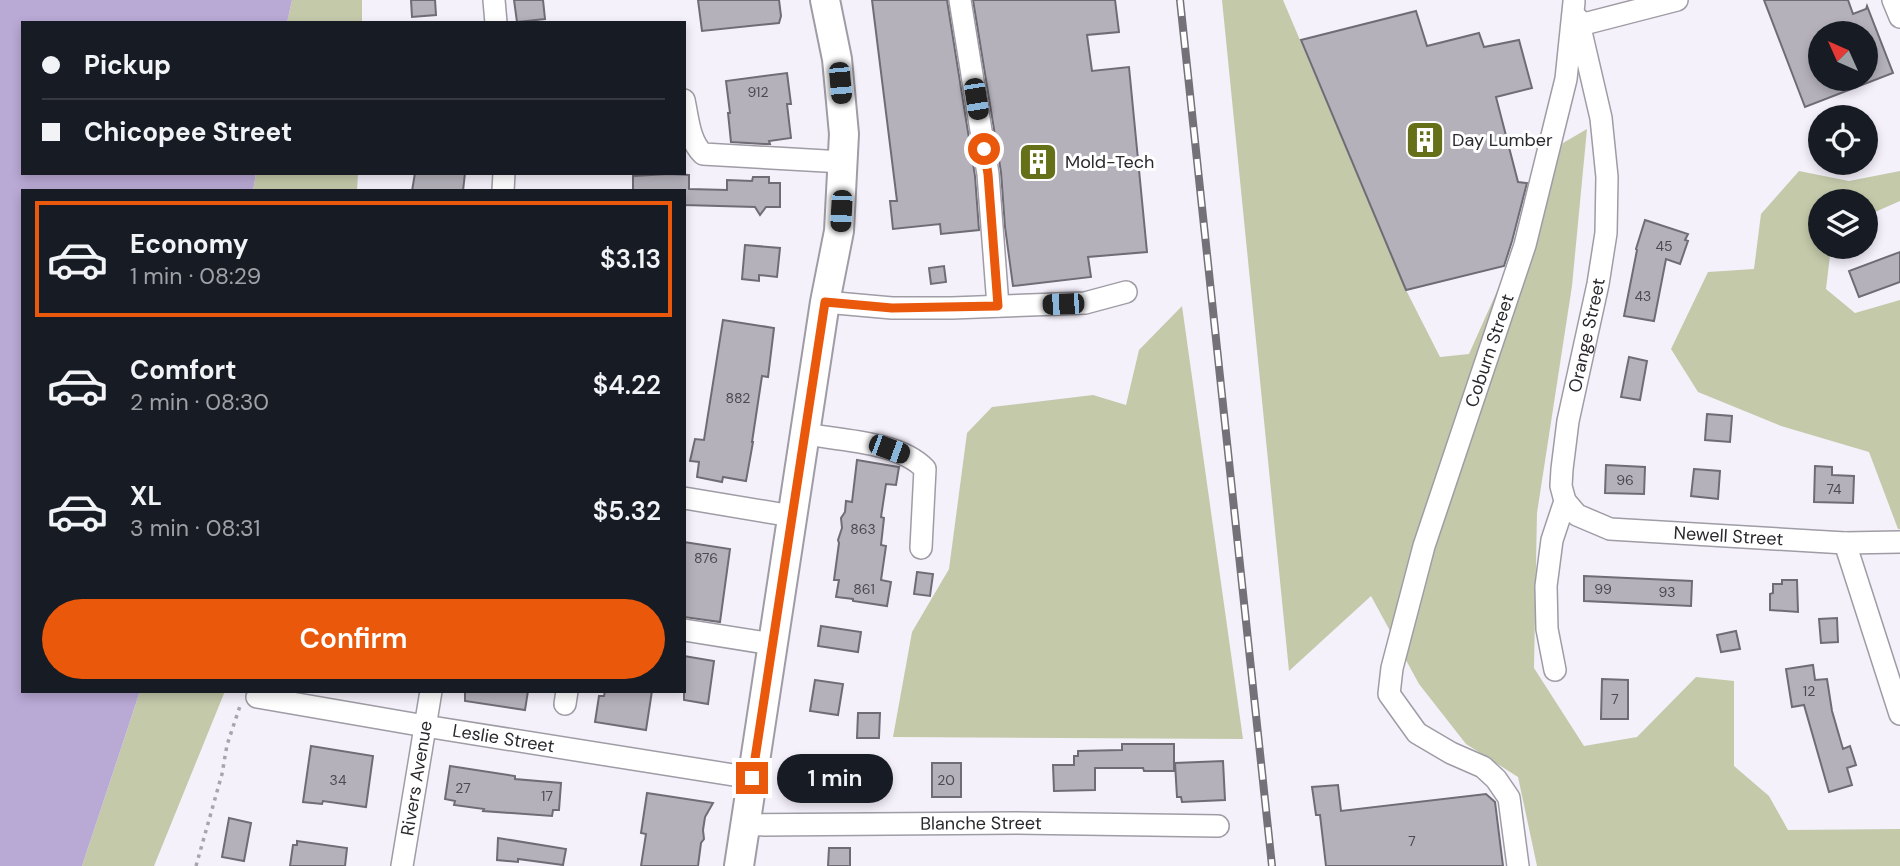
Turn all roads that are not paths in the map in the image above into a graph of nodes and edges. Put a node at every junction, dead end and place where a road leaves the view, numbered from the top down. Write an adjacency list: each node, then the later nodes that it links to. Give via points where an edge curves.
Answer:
1 (494, 0): 9 (street)
2 (825, 0): 12 (main road, via 837,59)
3 (960, 0): 15 (street, via 988,174)
4 (1677, 0): 7 (street)
5 (1893, 0): 8 (street)
6 (1574, 1): 10 (street, Orange Street); 35 (street, Coburn Street, via 1566,79 1525,246 1424,546 1389,694 1417,733 1483,767 1496,779 1509,798)
7 (1629, 6): 10 (street)
8 (1900, 17)
9 (496, 21)
10 (1580, 25): 18 (street, Orange Street, via 1601,118 1606,233 1569,421 1561,486)
11 (686, 109): 12 (street, via 692,136 703,154)
12 (843, 162): 14 (main road, via 839,231)
13 (1126, 292): 15 (street, via 1085,303)
14 (825, 302): 15 (street, via 892,308); 16 (main road)
15 (998, 306)
16 (805, 434): 19 (main road); 22 (street, via 889,449 917,461 925,469)
17 (686, 498): 19 (street)
18 (1566, 501): 21 (street, Newell Street, via 1577,515 1610,529); 25 (street, Orange Street, via 1552,540 1546,586 1547,629)
19 (792, 516): 24 (main road)
20 (1900, 542): 21 (street, Newell Street)
21 (1844, 543): 28 (street)
22 (921, 548)
23 (686, 630): 24 (street)
24 (772, 644): 30 (main road)
25 (1555, 670)
26 (431, 693): 29 (street, Rivers Avenue)
27 (250, 698): 29 (street, Leslie Street)
28 (1900, 714)
29 (425, 726): 30 (street, Leslie Street); 33 (street, Rivers Avenue)
30 (752, 778): 31 (main road)
31 (745, 825): 32 (street, Blanche Street); 34 (main road)
32 (1218, 826)
33 (402, 866)
34 (739, 866)
35 (1518, 866)

